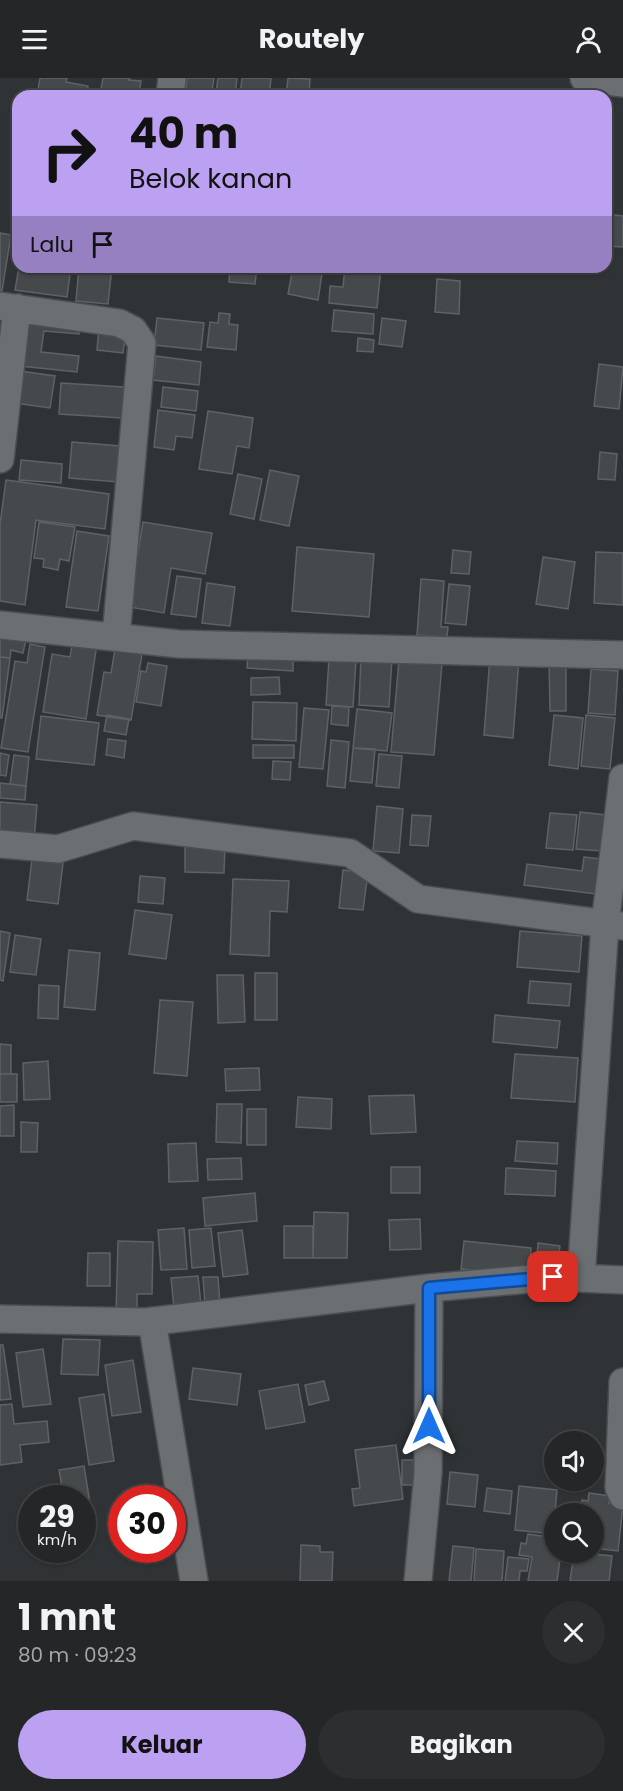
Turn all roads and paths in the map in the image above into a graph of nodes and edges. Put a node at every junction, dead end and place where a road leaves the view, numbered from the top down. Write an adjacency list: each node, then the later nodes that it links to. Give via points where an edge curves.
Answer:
1 (584, 78): 2 (street)
2 (623, 83)
3 (9, 307): 4 (street); 6 (street, via 118,322 133,330 142,343)
4 (0, 459)
5 (0, 625): 6 (street)
6 (116, 637): 7 (street, via 179,644)
7 (623, 656)
8 (623, 778): 10 (street)
9 (0, 844): 10 (street, via 58,849 133,826 350,853 418,899)
10 (614, 925): 11 (street)
11 (581, 1278): 12 (street); 13 (street)
12 (623, 1280)
13 (429, 1288): 15 (street); 19 (street, via 428,1473)
14 (0, 1319): 15 (street)
15 (152, 1321): 18 (street)
16 (623, 1382): 17 (street)
17 (623, 1497)
18 (194, 1581)
19 (418, 1581)

